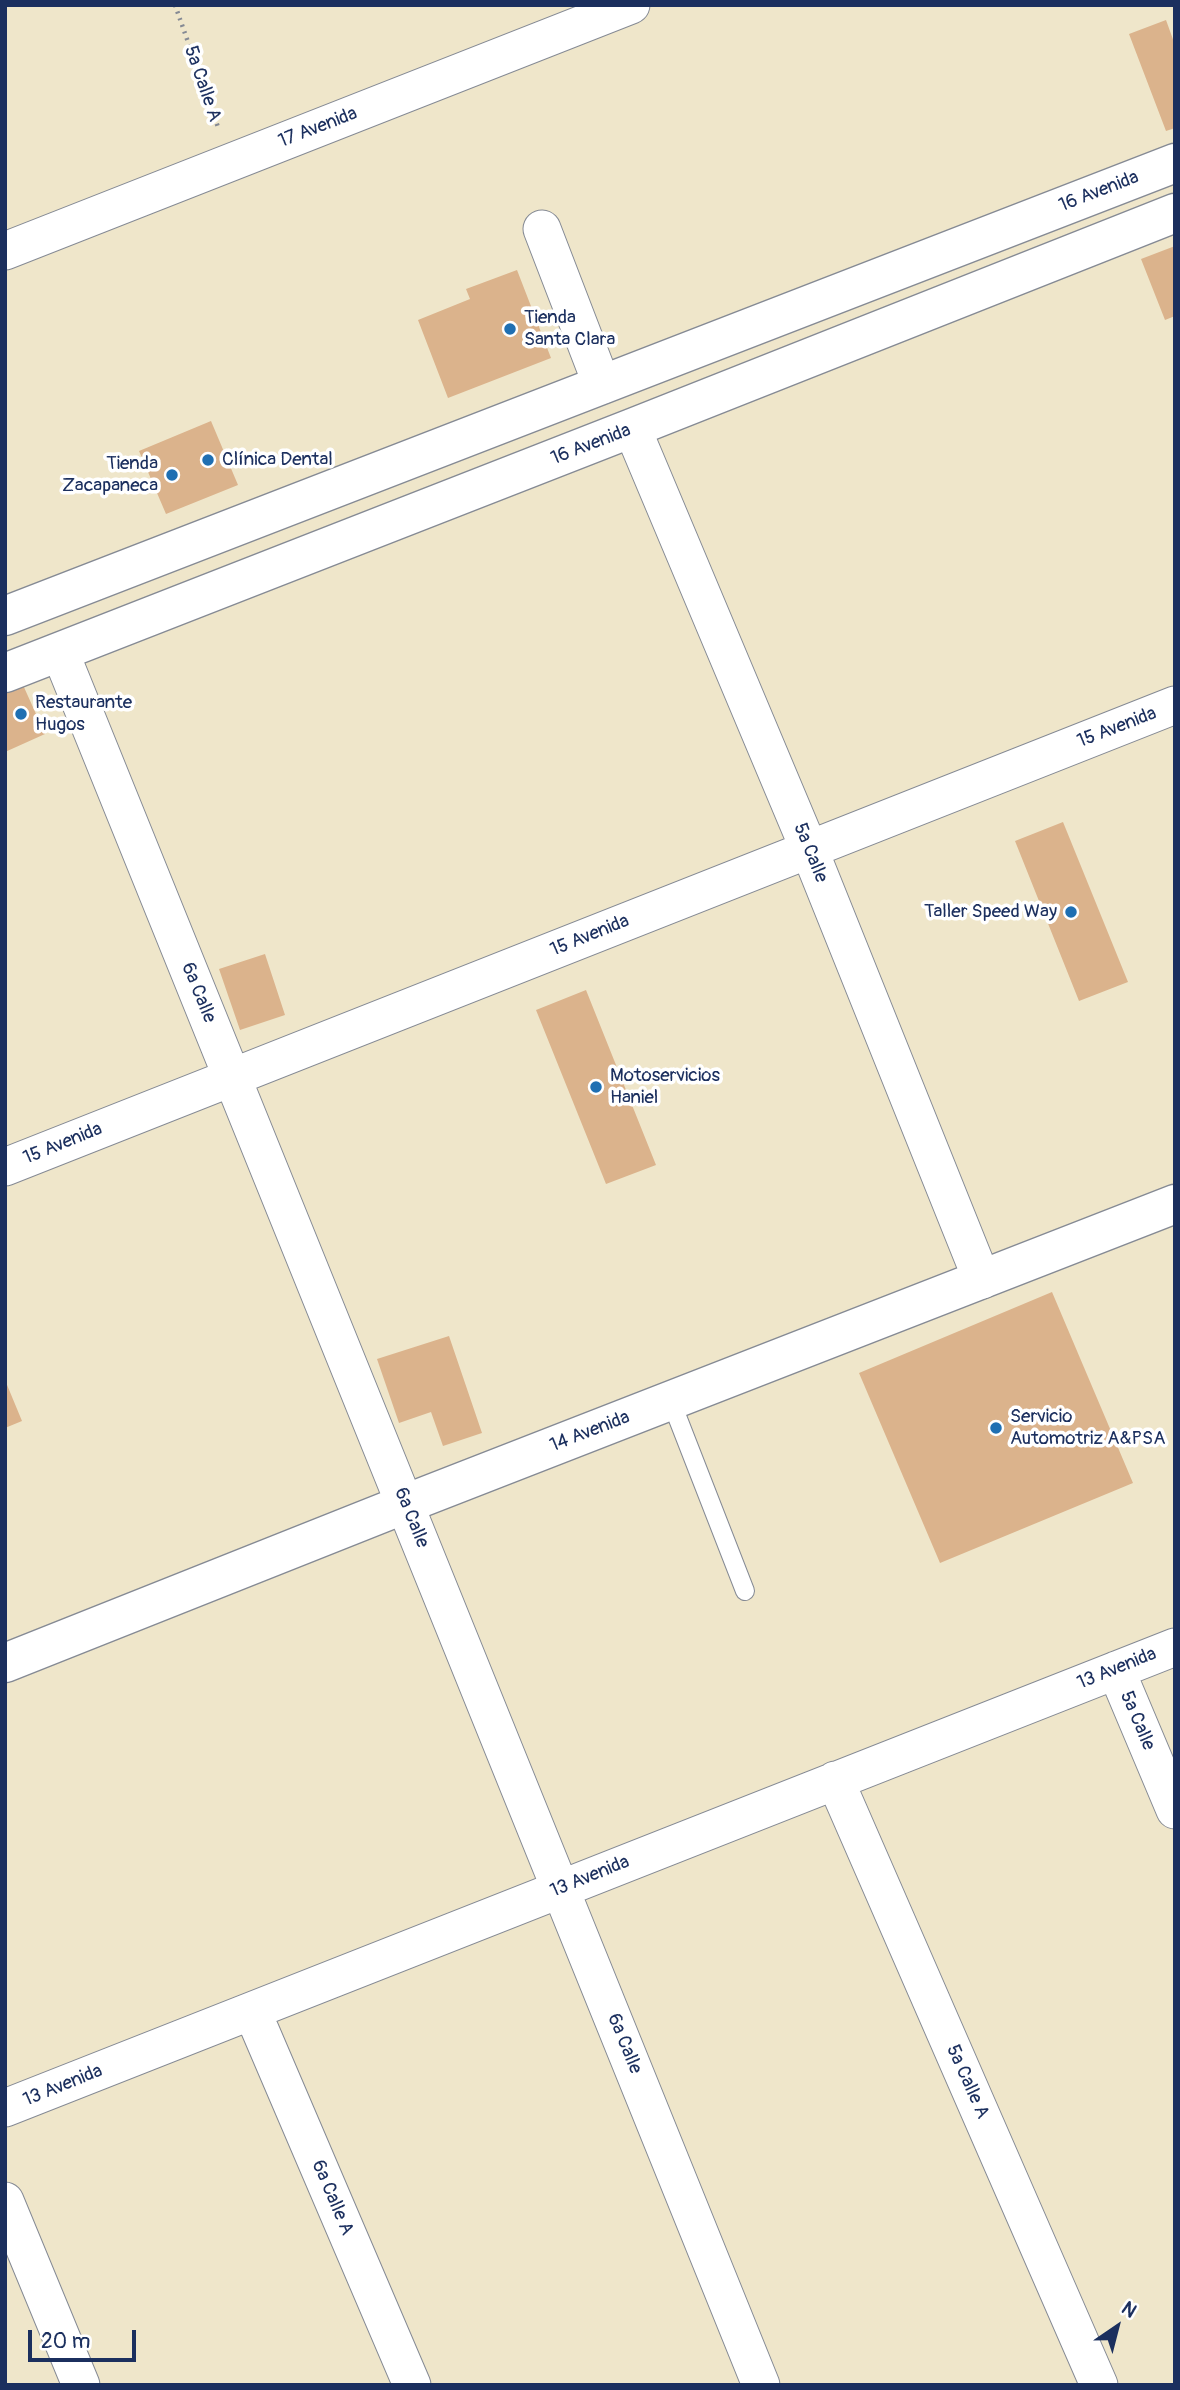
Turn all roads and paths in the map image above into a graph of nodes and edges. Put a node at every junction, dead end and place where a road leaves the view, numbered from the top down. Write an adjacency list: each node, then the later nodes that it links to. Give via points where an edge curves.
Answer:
1 (175, 5): 3 (path, 5a Calle A)
2 (631, 5): 3 (street, 17 Avenida)
3 (230, 162): 7 (street, 17 Avenida)
4 (1175, 163): 8 (main road, 16 Avenida)
5 (1175, 213): 9 (main road, 16 Avenida)
6 (542, 229): 8 (street)
7 (5, 251)
8 (602, 386): 10 (main road, 16 Avenida)
9 (632, 429): 11 (main road, 16 Avenida); 14 (street, 5a Calle)
10 (5, 616)
11 (60, 652): 12 (main road, 16 Avenida); 15 (street, 6a Calle)
12 (5, 673)
13 (1175, 705): 14 (street, 15 Avenida)
14 (809, 849): 15 (street, 15 Avenida); 18 (street, 5a Calle)
15 (232, 1077): 16 (street, 15 Avenida); 20 (street, 6a Calle)
16 (5, 1167)
17 (1175, 1204): 18 (main road, 14 Avenida)
18 (982, 1280): 19 (main road, 14 Avenida)
19 (671, 1401): 20 (main road, 14 Avenida); 21 (lane)
20 (405, 1504): 23 (main road, 14 Avenida); 27 (street, 6a Calle)
21 (746, 1591)
22 (1175, 1647): 24 (street, 13 Avenida)
23 (5, 1663)
24 (1116, 1670): 25 (street, 13 Avenida); 26 (street, 5a Calle)
25 (835, 1780): 27 (street, 13 Avenida); 34 (street, 5a Calle A)
26 (1175, 1811)
27 (561, 1889): 28 (street, 13 Avenida); 33 (street, 6a Calle)
28 (252, 2011): 29 (street, 13 Avenida); 32 (street, 6a Calle A)
29 (5, 2108)
30 (5, 2201): 31 (street)
31 (81, 2385)
32 (412, 2385)
33 (761, 2385)
34 (1099, 2385)

